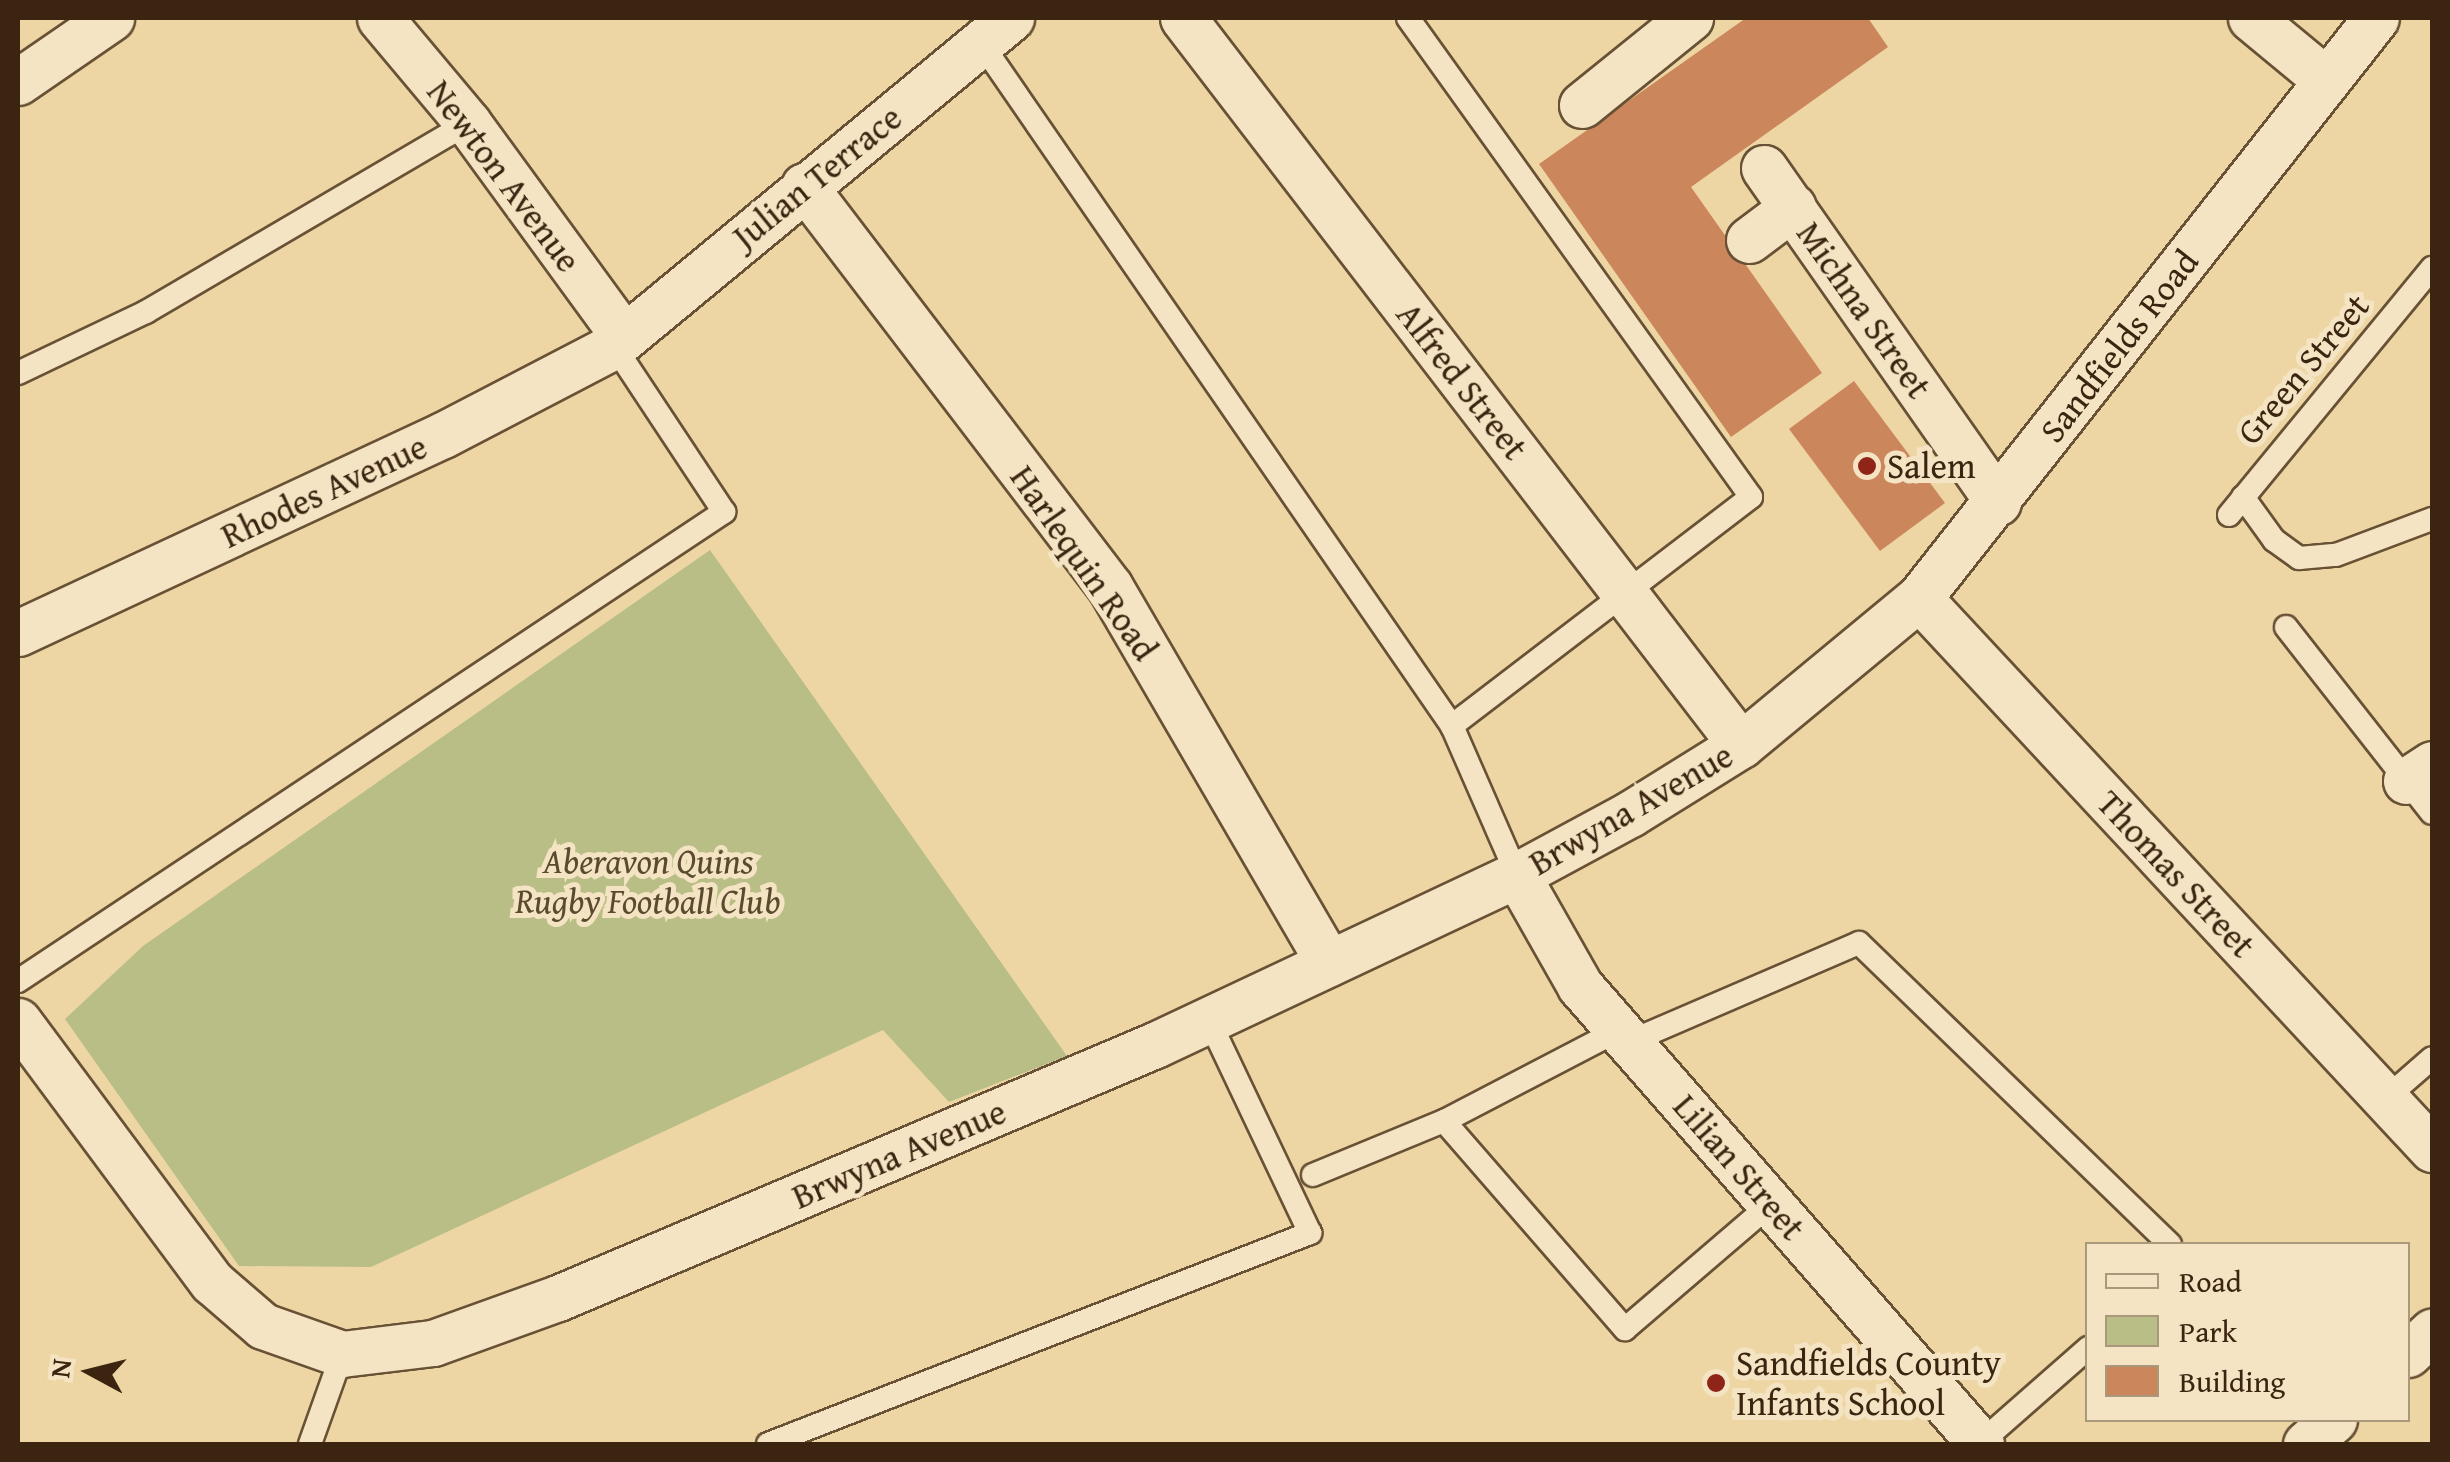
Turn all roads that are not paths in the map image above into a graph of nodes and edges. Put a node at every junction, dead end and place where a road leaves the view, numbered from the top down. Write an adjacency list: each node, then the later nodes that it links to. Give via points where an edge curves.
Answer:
1 (111, 18): 10 (street)
2 (380, 18): 12 (street, Newton Avenue)
3 (1183, 18): 22 (street, Alfred Street)
4 (1408, 18): 22 (lane, via 1752,497)
5 (2252, 18): 9 (street)
6 (2376, 18): 9 (street, Sandfields Road)
7 (1672, 23): 11 (street)
8 (987, 29): 14 (street, Julian Terrace); 27 (lane)
9 (2326, 80): 20 (street, Sandfields Road)
10 (18, 82)
11 (1582, 105)
12 (468, 123): 18 (street, Newton Avenue); 19 (lane, via 146,312)
13 (1764, 168): 15 (street, Michna Street)
14 (804, 186): 18 (street, Julian Terrace); 31 (street, Harlequin Road, via 1110,587)
15 (1793, 207): 16 (street); 20 (street, Michna Street)
16 (1749, 240)
17 (2432, 268): 21 (lane, Green Street, via 2236,506 2298,558 2336,555)
18 (619, 341): 25 (street, Rhodes Avenue, via 443,435); 32 (lane, via 724,512)
19 (18, 373)
20 (1998, 502): 23 (street, Sandfields Road)
21 (2432, 519)
22 (1623, 591): 27 (lane); 28 (street, Alfred Street)
23 (1919, 598): 26 (street, Sandfields Road); 37 (street, Thomas Street)
24 (2286, 627): 29 (lane)
25 (18, 633)
26 (1843, 658): 28 (street, Brwyna Avenue)
27 (1452, 726): 30 (lane)
28 (1741, 745): 30 (street, Brwyna Avenue)
29 (2424, 786)
30 (1517, 875): 31 (street, Brwyna Avenue); 35 (street, Lilian Street, via 1580,986)
31 (1330, 963): 34 (street, Brwyna Avenue)
32 (18, 981)
33 (18, 1020): 46 (street, Brwyna Avenue, via 212,1282 263,1326)
34 (1209, 1020): 46 (street, Brwyna Avenue, via 558,1298 433,1343); 49 (lane, via 1310,1233)
35 (1624, 1036): 38 (lane); 41 (street, Lilian Street); 42 (lane, via 1859,942)
36 (2432, 1058): 37 (lane)
37 (2385, 1099): 39 (street, Thomas Street)
38 (1444, 1121): 40 (lane); 41 (lane, via 1625,1329)
39 (2432, 1150)
40 (1313, 1176)
41 (1771, 1204): 50 (street, Lilian Street)
42 (2168, 1242)
43 (2432, 1332): 45 (street)
44 (2085, 1351): 50 (lane)
45 (2410, 1352)
46 (342, 1354): 48 (lane)
47 (2332, 1422): 51 (street)
48 (310, 1444)
49 (768, 1444)
50 (1981, 1444)
51 (2306, 1444)

